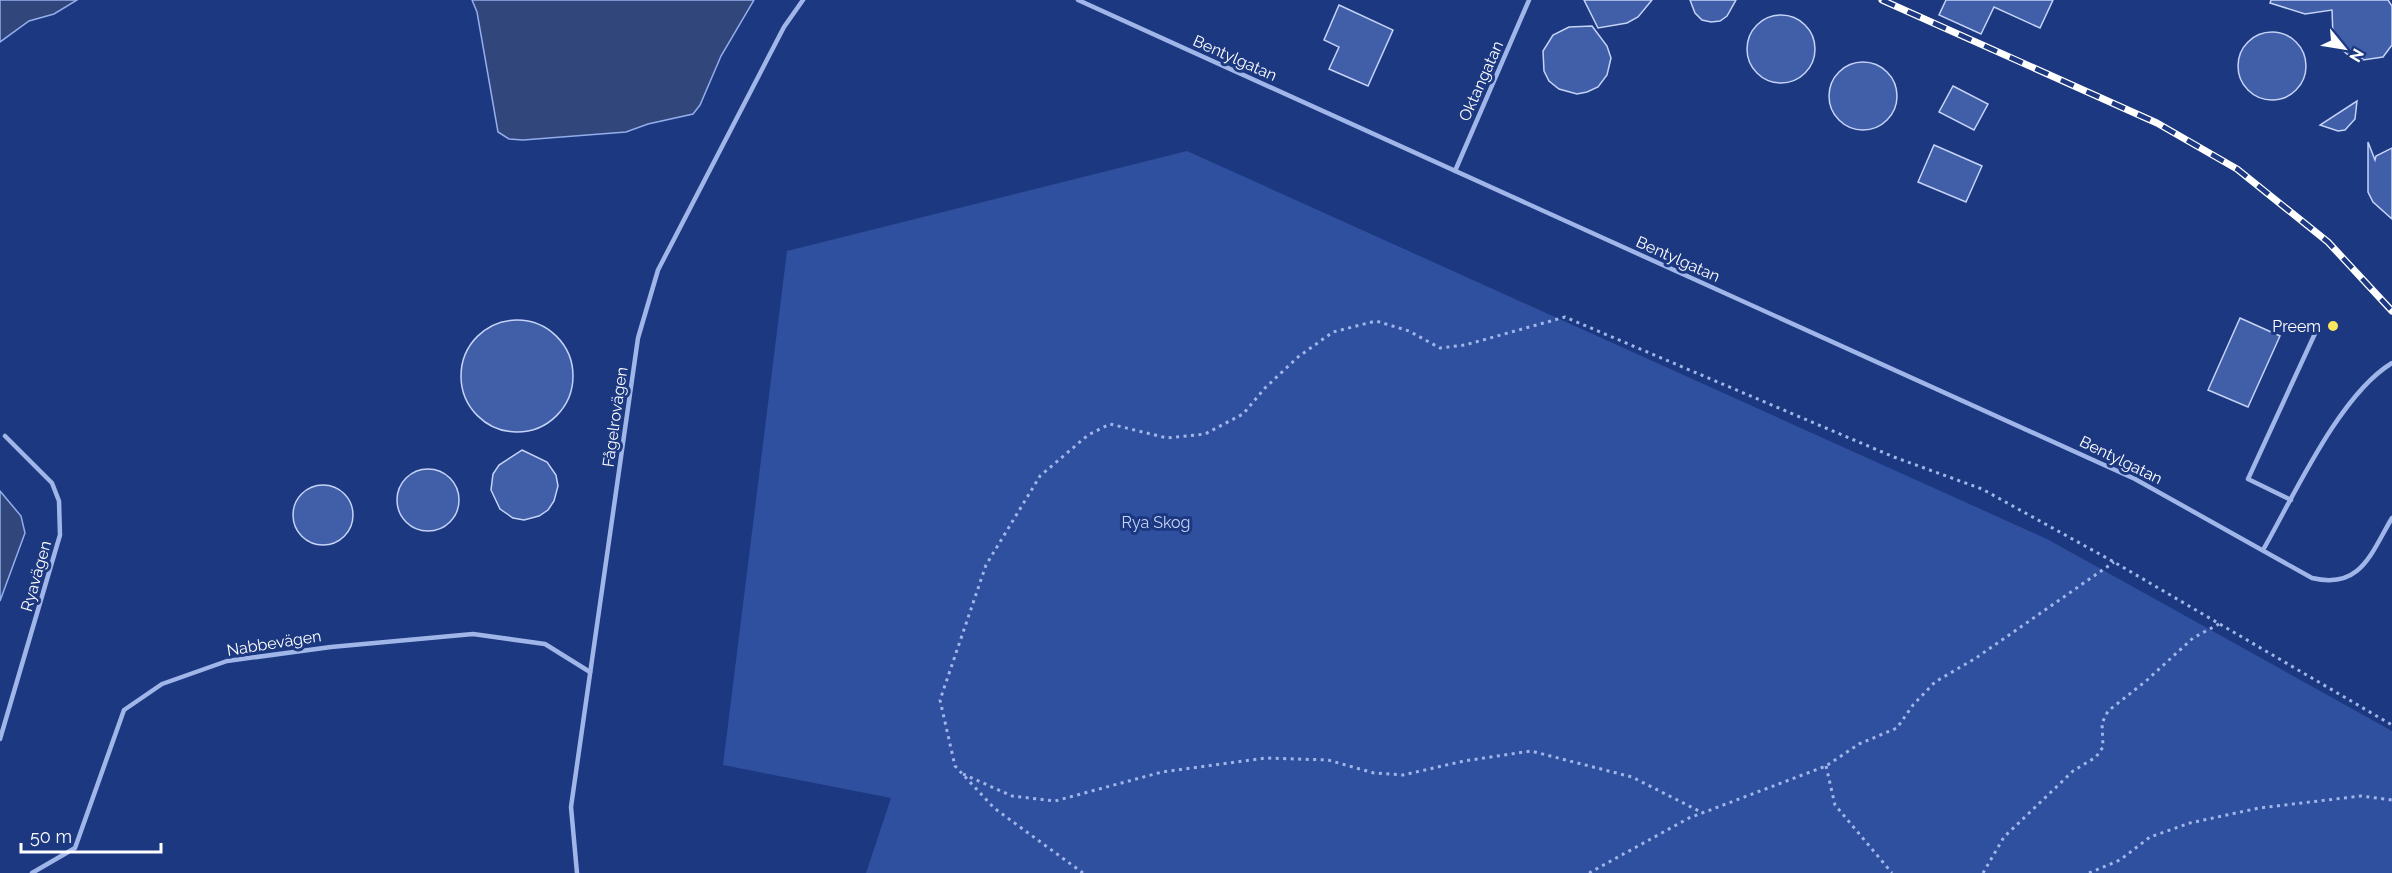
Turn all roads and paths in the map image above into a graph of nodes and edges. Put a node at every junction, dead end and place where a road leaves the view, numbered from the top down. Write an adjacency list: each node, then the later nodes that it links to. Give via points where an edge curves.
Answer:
1 (803, 0): 13 (lane, Fågelrovägen, via 784,27 658,270 649,296 638,338)
2 (1078, 0): 4 (lane, Bentylgatan)
3 (1530, 0): 4 (lane, Oktangatan)
4 (1455, 171): 10 (lane, Bentylgatan, via 2135,479)
5 (2318, 327): 8 (lane, via 2248,479)
6 (2392, 363): 8 (lane, via 2375,373 2329,431)
7 (4, 436): 15 (lane, Ryavägen, via 52,483 59,501 60,535)
8 (2291, 500): 10 (lane)
9 (2392, 518): 10 (lane, Bentylgatan, via 2366,562 2341,580 2312,578)
10 (2263, 550)
11 (2114, 562): 12 (path); 16 (path, via 1935,682 1897,728 1859,744); 17 (path, via 1982,489 1894,457 1564,317 1465,345 1440,348 1409,331 1376,321 1333,332 1298,357 1243,414 1205,434 1167,438 1110,424 1088,435 1040,476 986,565 940,700 955,766)
12 (2219, 624): 14 (path); 25 (path, via 2193,638 2108,711 2102,723 2103,747 2096,757 2073,771 2018,822 2004,837)
13 (590, 672): 20 (lane, Nabbevägen, via 545,644 473,634 331,647 226,662 162,684 124,710 75,848); 21 (lane, Fågelrovägen, via 571,807)
14 (2392, 725)
15 (0, 739)
16 (1826, 766): 19 (path); 24 (path, via 1835,805)
17 (961, 773): 19 (path, via 1012,796 1055,801 1162,772 1266,758 1328,760 1374,773 1403,775 1531,751 1632,777); 22 (path, via 994,808)
18 (2392, 800): 26 (path, via 2361,796 2259,808 2190,823 2150,837 2120,860)
19 (1703, 813): 23 (path)
20 (32, 873)
21 (577, 873)
22 (1083, 873)
23 (1590, 873)
24 (1892, 873)
25 (1983, 873)
26 (2089, 873)

